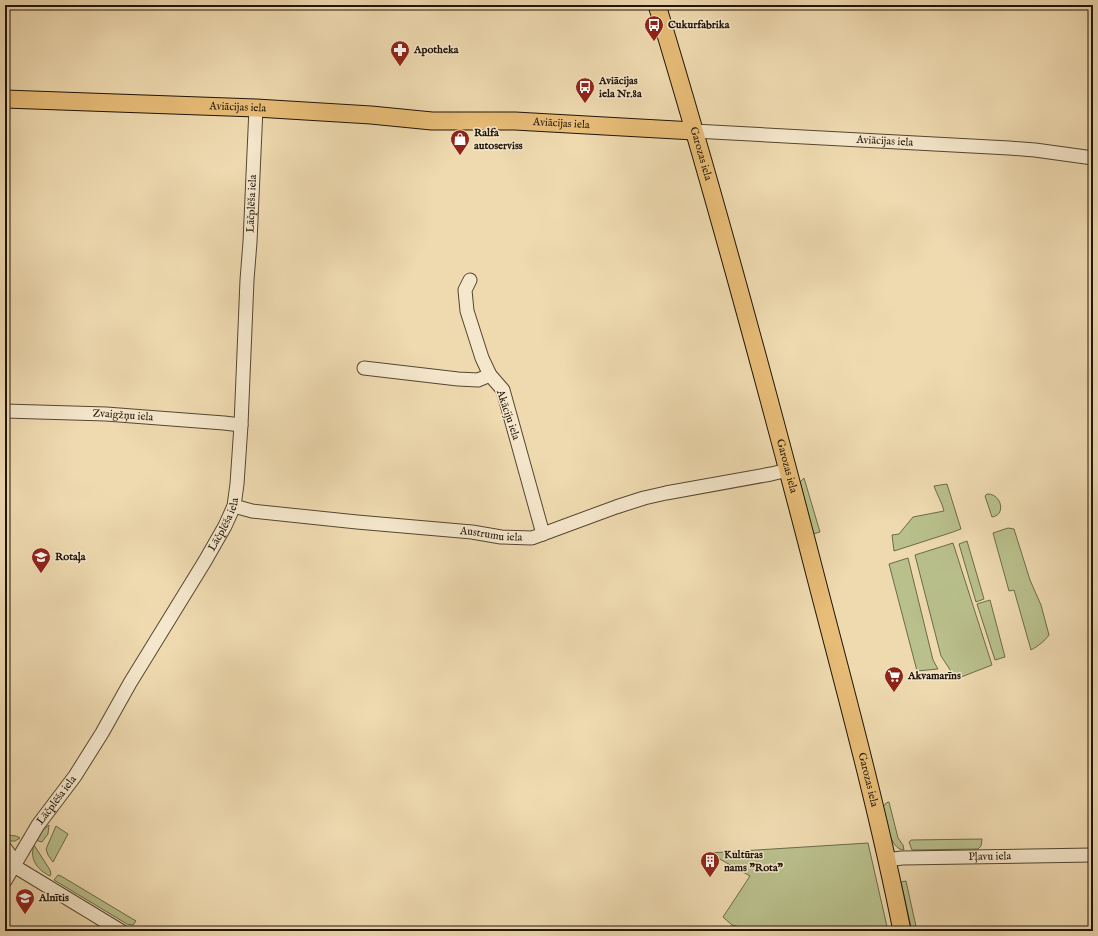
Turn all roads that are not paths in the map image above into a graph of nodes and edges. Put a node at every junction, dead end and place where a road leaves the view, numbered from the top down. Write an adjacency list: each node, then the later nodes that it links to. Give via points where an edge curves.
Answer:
1 (657, 5): 4 (main road, Garozas iela)
2 (5, 99): 3 (main road, Aviācijas iela)
3 (256, 108): 4 (main road, Aviācijas iela, via 432,121 515,122); 10 (street, Lāčplēša iela)
4 (694, 131): 5 (street, Aviācijas iela, via 1009,148); 11 (main road, Garozas iela)
5 (1093, 158)
6 (470, 280): 8 (street, Akāciju iela, via 465,290 467,311)
7 (364, 368): 8 (street, via 458,379 478,380)
8 (490, 375): 13 (street, Akāciju iela, via 503,390)
9 (5, 411): 10 (street, Zvaigžņu iela, via 106,414)
10 (241, 425): 12 (street, Lāčplēša iela)
11 (788, 470): 13 (street, Austrumu iela, via 644,498); 16 (main road, Garozas iela)
12 (234, 506): 13 (street, Austrumu iela, via 252,511 501,537 532,538); 17 (street, Lāčplēša iela, via 205,561 102,733)
13 (543, 534)
14 (5, 848): 17 (street, via 10,855)
15 (1093, 855): 16 (street, Pļavu iela)
16 (887, 860): 20 (main road, Garozas iela)
17 (10, 867): 18 (street, Lāčplēša iela); 19 (street)
18 (5, 881)
19 (121, 931)
20 (902, 931)

